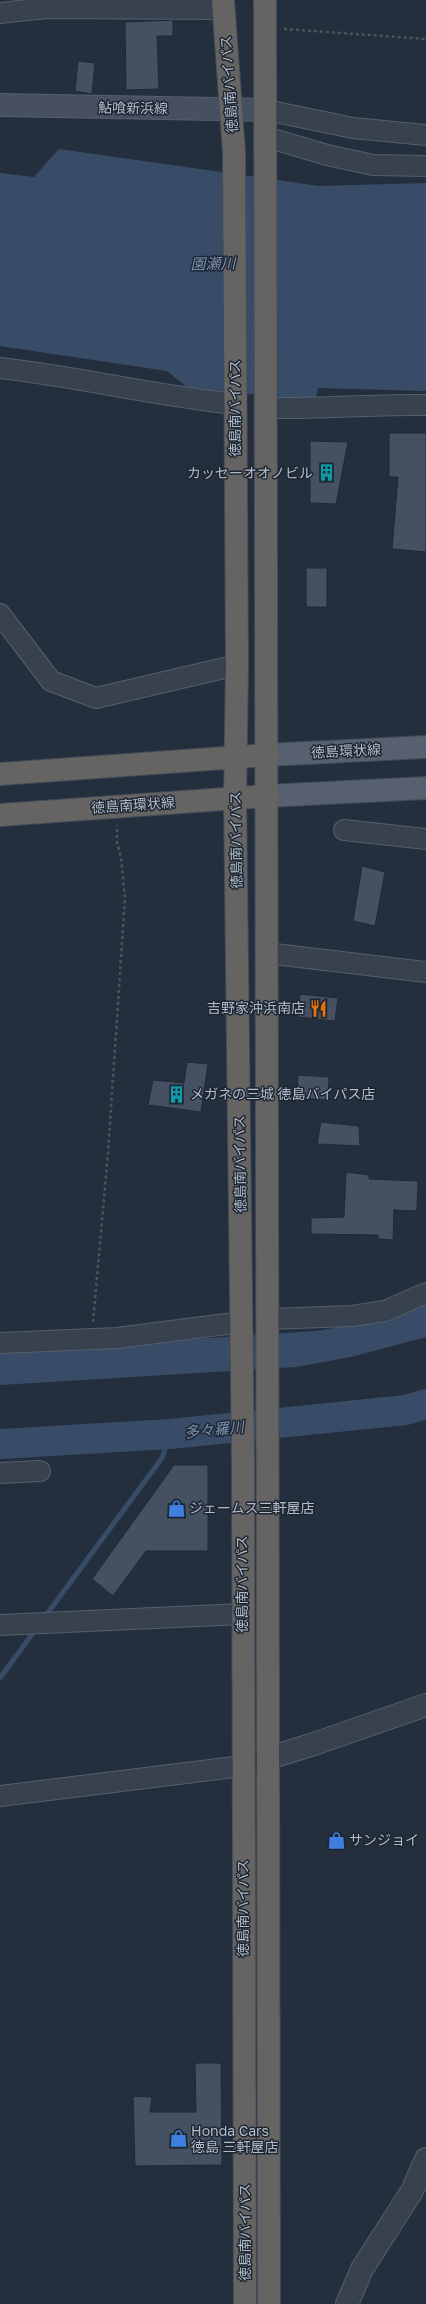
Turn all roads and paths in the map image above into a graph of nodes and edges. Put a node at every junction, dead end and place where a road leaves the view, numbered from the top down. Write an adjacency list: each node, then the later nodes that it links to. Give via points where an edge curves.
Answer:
1 (265, 0): 4 (highway, 徳島南バイパス)
2 (223, 4): 3 (street, via 46,8); 7 (highway, 徳島南バイパス)
3 (0, 13)
4 (266, 28): 5 (path); 8 (highway, 徳島南バイパス)
5 (426, 39)
6 (1, 104): 7 (main road, 鮎喰新浜線)
7 (232, 110): 8 (main road, 鮎喰新浜線); 13 (highway, 徳島南バイパス)
8 (266, 110): 9 (street, via 353,128); 10 (highway, 徳島南バイパス)
9 (426, 135)
10 (266, 147): 11 (street, via 327,155 373,165); 14 (highway, 徳島南バイパス)
11 (426, 166)
12 (0, 368): 13 (street, via 50,373 203,400)
13 (235, 399): 17 (highway, 徳島南バイパス)
14 (267, 404): 15 (street, via 319,409 371,404); 19 (highway, 徳島南バイパス)
15 (426, 405)
16 (0, 614): 17 (street, via 51,681 96,698)
17 (237, 665): 20 (highway, 徳島南バイパス)
18 (426, 747): 19 (main road, 徳島環状線)
19 (267, 755): 20 (highway); 23 (highway, 徳島南バイパス)
20 (235, 758): 21 (highway); 24 (highway, 徳島南バイパス)
21 (0, 774)
22 (426, 788): 23 (main road)
23 (267, 796): 24 (highway, 徳島南環状線); 29 (highway, 徳島南バイパス)
24 (235, 799): 25 (highway, 徳島南環状線); 33 (highway, 徳島南バイパス)
25 (117, 806): 26 (highway, 徳島南環状線); 34 (path, via 117,842 125,898 108,1153)
26 (0, 814)
27 (344, 830): 28 (street)
28 (426, 839)
29 (266, 953): 30 (street); 32 (highway, 徳島南バイパス)
30 (426, 972)
31 (426, 1293): 32 (street, via 385,1311)
32 (267, 1324): 41 (highway, 徳島南バイパス)
33 (242, 1325): 34 (street, via 116,1338); 38 (highway, 徳島南バイパス)
34 (92, 1338): 35 (street)
35 (0, 1343)
36 (40, 1471): 37 (street)
37 (0, 1473)
38 (242, 1614): 39 (street); 42 (highway, 徳島南バイパス)
39 (7, 1625)
40 (426, 1706): 41 (street)
41 (267, 1759): 42 (street); 46 (highway, 徳島南バイパス)
42 (243, 1766): 43 (street); 45 (highway, 徳島南バイパス)
43 (0, 1796)
44 (426, 2159): 47 (street, via 412,2191 362,2269)
45 (245, 2304)
46 (269, 2304)
47 (347, 2304)

